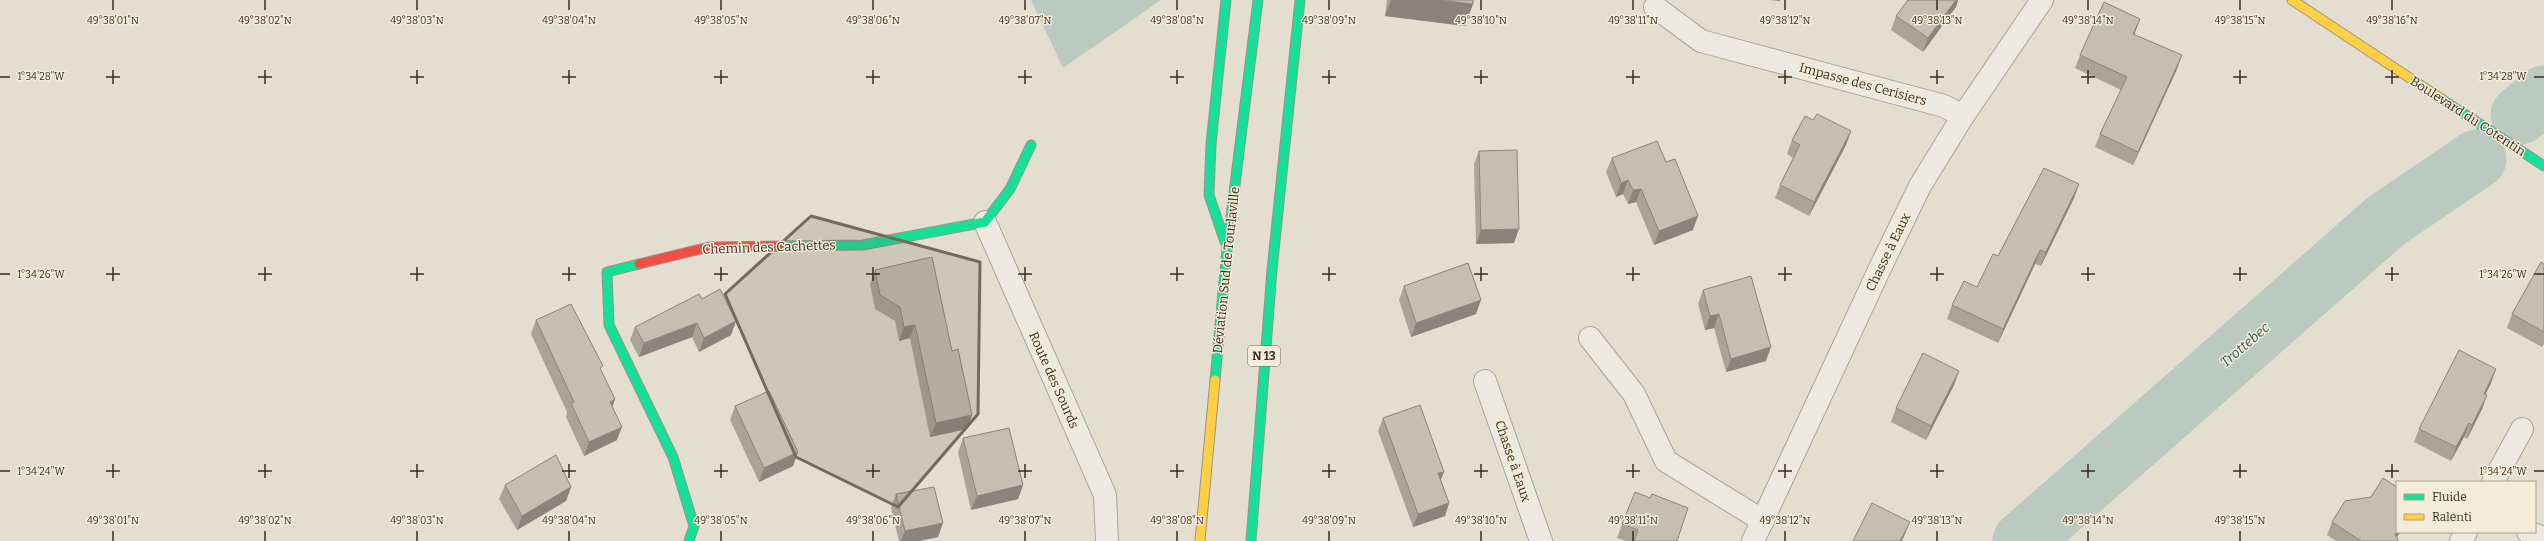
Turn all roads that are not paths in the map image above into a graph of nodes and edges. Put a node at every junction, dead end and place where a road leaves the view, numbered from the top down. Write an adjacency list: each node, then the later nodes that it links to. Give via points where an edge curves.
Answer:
1 (1226, 0): 11 (main road, via 1211,144 1209,194)
2 (1258, 0): 11 (main road, Déviation Sud de Tourlaville)
3 (1300, 0): 22 (main road, N 13, via 1280,172)
4 (2042, 0): 7 (street, Chasse à Eaux)
5 (2292, 0): 9 (main road, Boulevard du Cotentin)
6 (1655, 7): 7 (street, Impasse des Cerisiers, via 1701,41 1944,106)
7 (1962, 116): 16 (street, Chasse à Eaux, via 1920,186 1880,266)
8 (1031, 145): 10 (main road, via 1010,189)
9 (2544, 166)
10 (985, 222): 19 (main road, Chemin des Cachettes, via 863,245 709,247 607,272 609,324 673,457 694,526); 20 (street, Route des Sourds, via 1105,495)
11 (1227, 249): 21 (main road, Déviation Sud de Tourlaville)
12 (1590, 338): 16 (street, via 1634,394 1666,461)
13 (1484, 381): 23 (street, Chasse à Eaux)
14 (2522, 429): 15 (street)
15 (2494, 481)
16 (1763, 521): 24 (street, Chasse à Eaux)
17 (2531, 533): 18 (street)
18 (2544, 538)
19 (689, 541)
20 (1107, 541)
21 (1200, 541)
22 (1251, 541)
23 (1541, 541)
24 (1753, 541)

